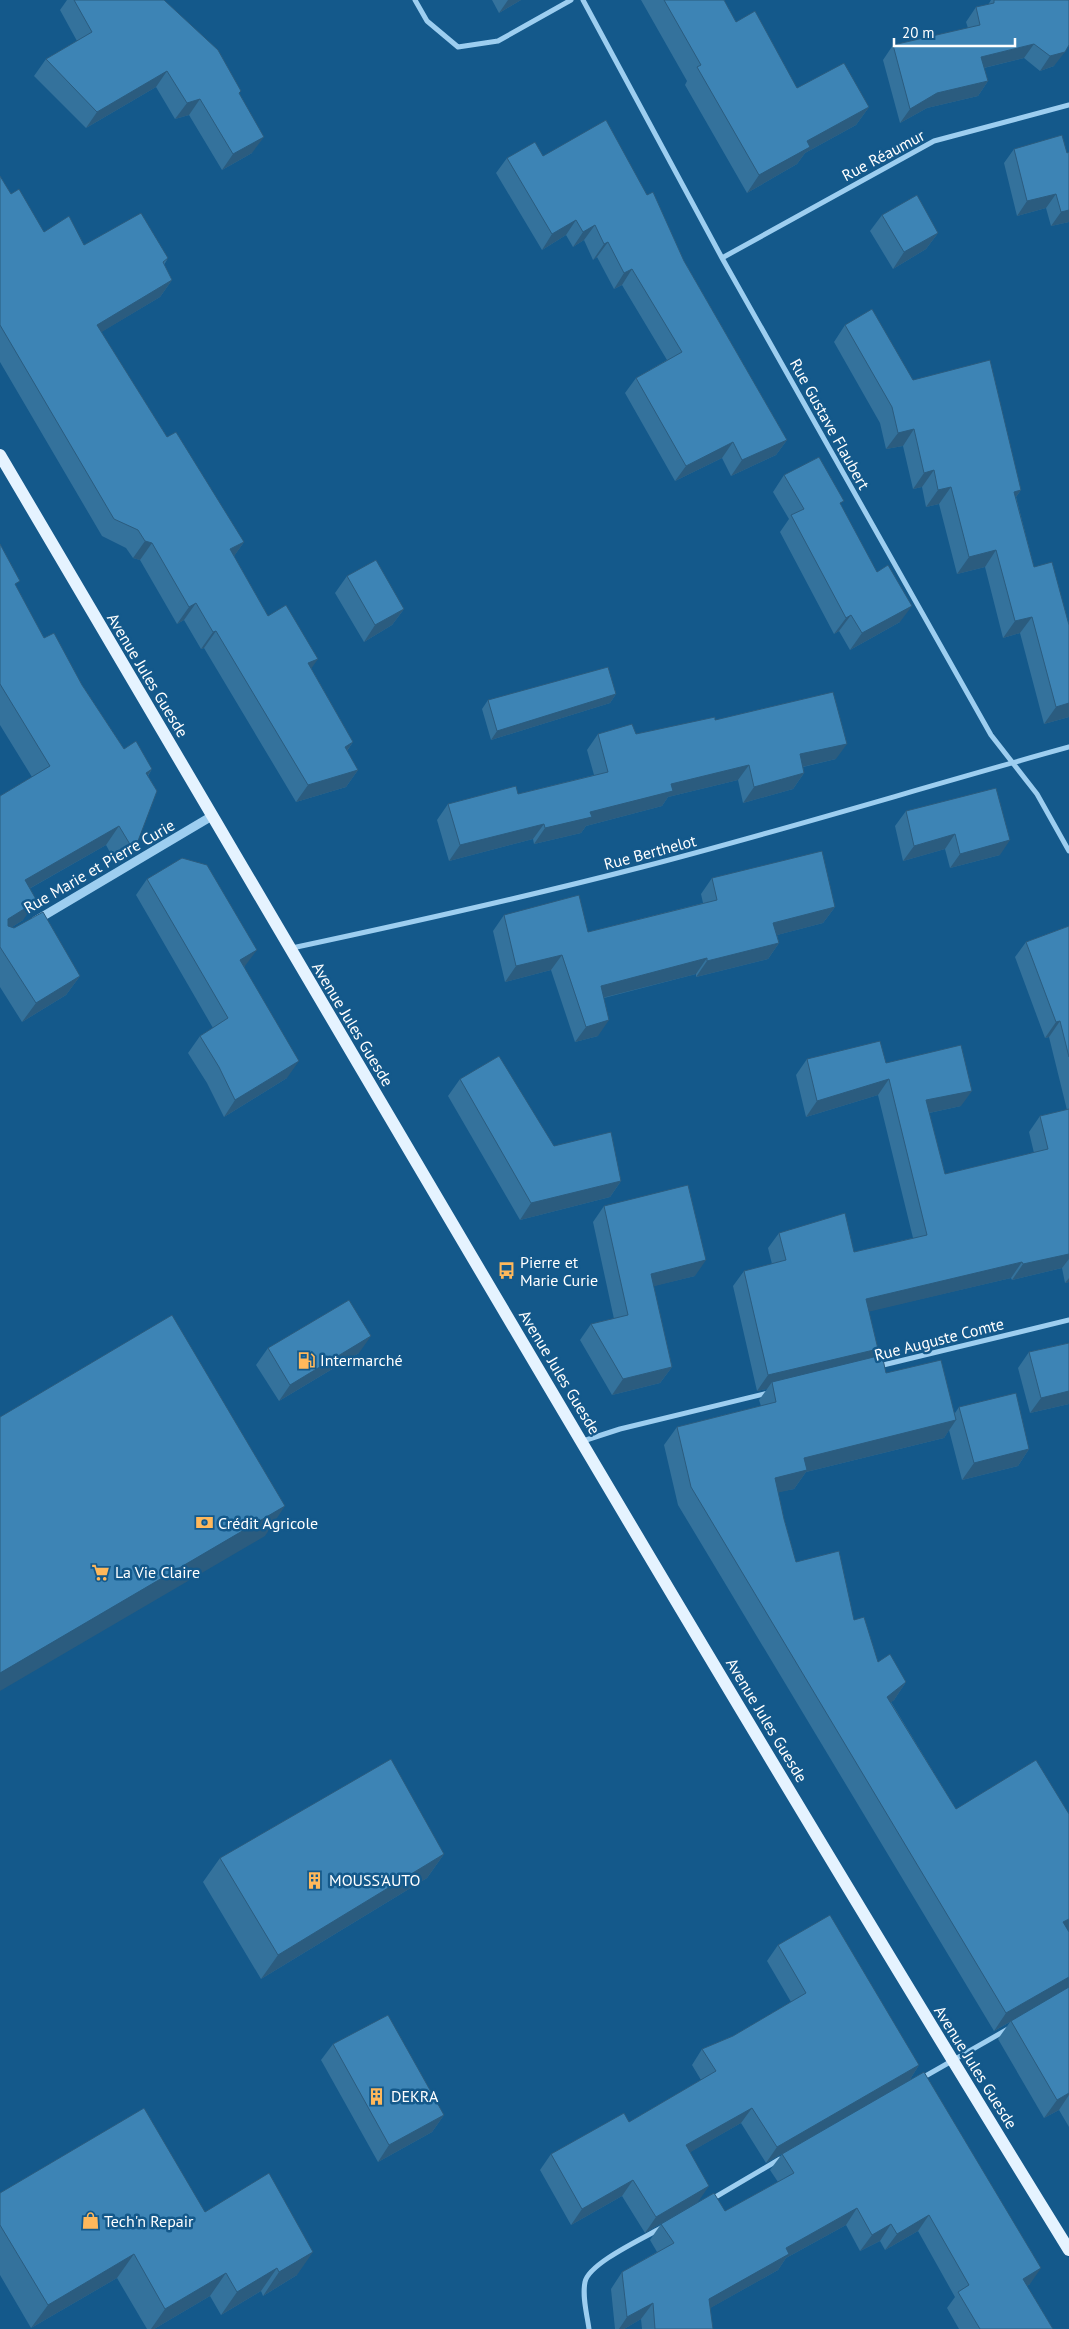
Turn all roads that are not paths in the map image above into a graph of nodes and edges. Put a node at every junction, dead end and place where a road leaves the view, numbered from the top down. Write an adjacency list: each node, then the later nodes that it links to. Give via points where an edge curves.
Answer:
1 (415, 0): 2 (street, via 427,21 458,47 498,41)
2 (571, 0)
3 (583, 0): 5 (street, Rue Gustave Flaubert)
4 (1069, 105): 5 (street, Rue Réaumur, via 934,141)
5 (722, 258): 8 (street, Rue Gustave Flaubert, via 991,735)
6 (0, 455): 9 (main road, Avenue Jules Guesde)
7 (1069, 746): 8 (street, Rue Berthelot)
8 (1013, 762): 10 (street, Rue Gustave Flaubert, via 1037,794); 12 (street, Rue Berthelot, via 643,867 474,909)
9 (212, 816): 11 (street, Rue Marie et Pierre Curie); 12 (main road, Avenue Jules Guesde)
10 (1069, 851)
11 (26, 926)
12 (289, 949): 16 (main road, Avenue Jules Guesde)
13 (1069, 1320): 14 (street, Rue Auguste Comte)
14 (868, 1369)
15 (773, 1392): 16 (street)
16 (583, 1441): 18 (main road, Avenue Jules Guesde)
17 (1011, 2027): 18 (street)
18 (952, 2060): 19 (street); 23 (main road, Avenue Jules Guesde)
19 (918, 2080)
20 (782, 2158): 21 (street)
21 (706, 2202)
22 (664, 2227): 24 (street, via 596,2266 585,2280)
23 (1069, 2250)
24 (589, 2329)

